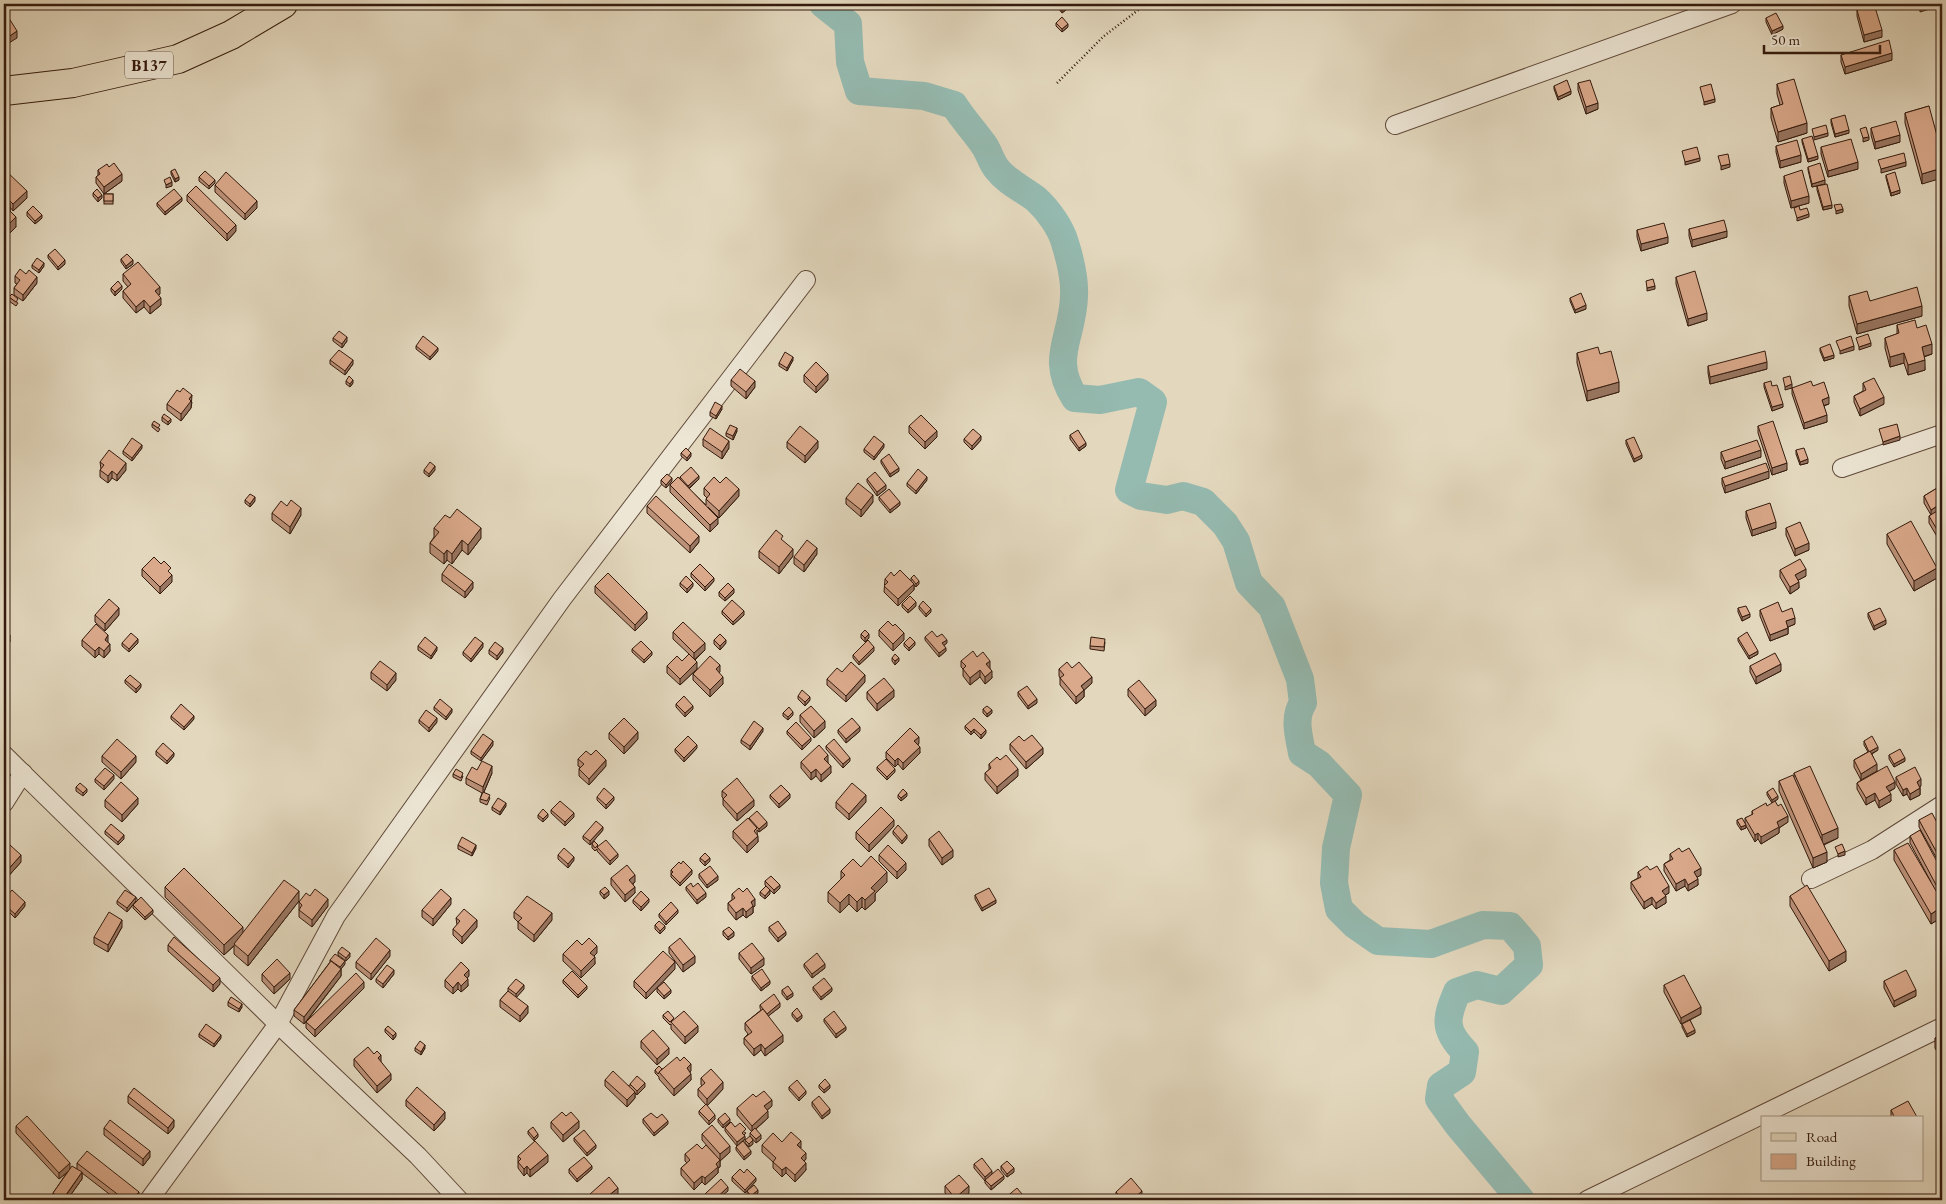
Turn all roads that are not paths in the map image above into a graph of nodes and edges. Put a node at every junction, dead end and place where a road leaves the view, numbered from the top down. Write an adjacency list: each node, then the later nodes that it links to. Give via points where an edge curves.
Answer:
1 (283, 4): 3 (main road, B137, via 230,35 178,59 73,83)
2 (1732, 4): 4 (street)
3 (4, 91)
4 (1395, 125)
5 (806, 280): 13 (street, via 562,599 336,916)
6 (1942, 434): 7 (street)
7 (1842, 468)
8 (4, 755): 9 (street)
9 (23, 773): 10 (street); 13 (street)
10 (4, 803)
11 (1942, 805): 12 (street, via 1872,850)
12 (1811, 879)
13 (278, 1024): 15 (street); 16 (street)
14 (1942, 1027): 17 (street)
15 (149, 1200)
16 (460, 1200)
17 (1587, 1200)

